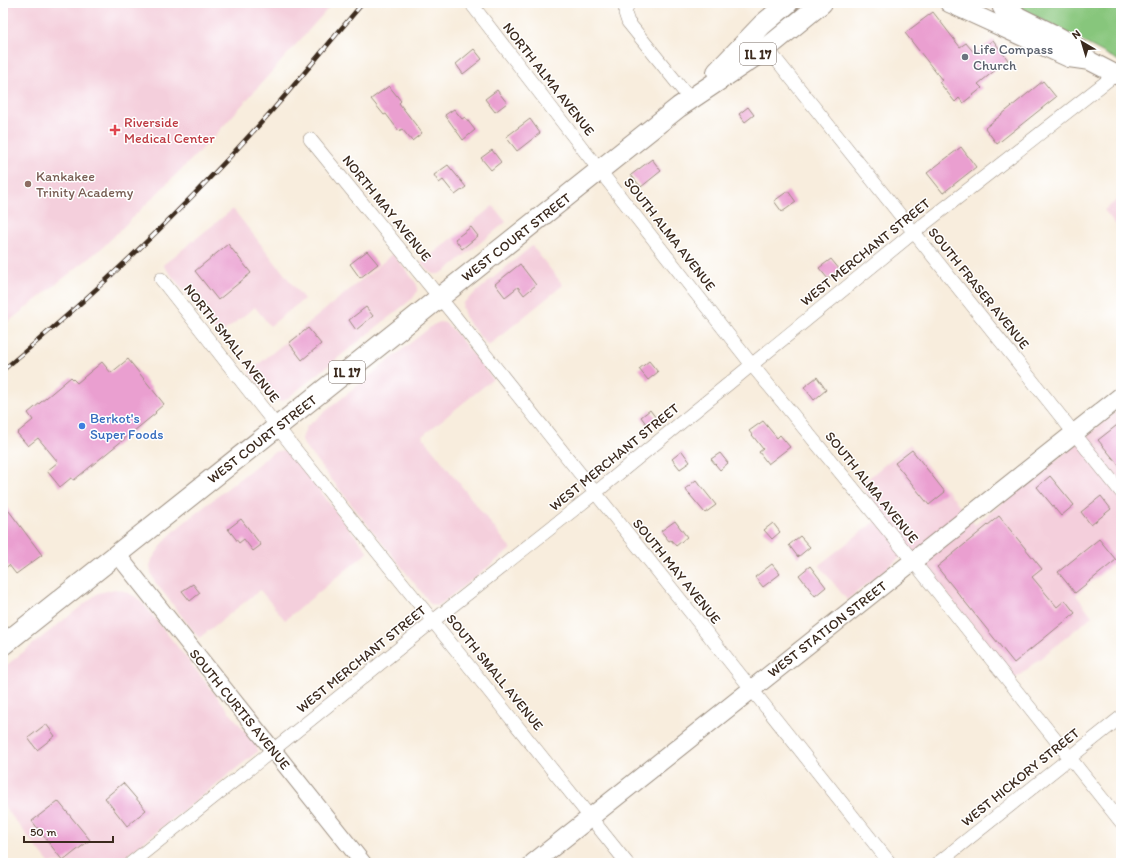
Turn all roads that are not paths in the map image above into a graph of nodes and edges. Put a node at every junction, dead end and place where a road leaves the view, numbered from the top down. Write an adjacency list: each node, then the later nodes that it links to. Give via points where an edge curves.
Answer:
1 (628, 3): 11 (street, via 625,12 628,22)
2 (788, 3): 11 (main road, WEST COURT STREET / IL 17, via 762,25)
3 (822, 3): 8 (main road, WEST COURT STREET / IL 17)
4 (949, 3): 9 (main road, via 1068,58)
5 (992, 3): 7 (main road)
6 (473, 6): 13 (street, NORTH ALMA AVENUE)
7 (1008, 9): 9 (main road, via 1076,46)
8 (767, 48): 11 (main road, WEST COURT STREET / IL 17); 14 (street, SOUTH FRASER AVENUE)
9 (1090, 61): 10 (main road)
10 (1118, 75): 14 (street, WEST MERCHANT STREET)
11 (690, 99): 13 (main road, WEST COURT STREET / IL 17)
12 (310, 139): 16 (street, NORTH MAY AVENUE)
13 (600, 171): 16 (main road, WEST COURT STREET / IL 17); 17 (street, SOUTH ALMA AVENUE)
14 (914, 232): 17 (street, WEST MERCHANT STREET); 20 (street, SOUTH FRASER AVENUE)
15 (161, 279): 19 (street, NORTH SMALL AVENUE)
16 (440, 298): 19 (main road, WEST COURT STREET / IL 17); 22 (street, SOUTH MAY AVENUE)
17 (752, 365): 22 (street, WEST MERCHANT STREET); 24 (street, SOUTH ALMA AVENUE)
18 (1121, 396): 20 (main road, WEST STATION STREET)
19 (278, 427): 23 (main road, WEST COURT STREET / IL 17); 25 (street, SOUTH SMALL AVENUE)
20 (1074, 433): 21 (street, SOUTH FRASER AVENUE); 24 (main road, WEST STATION STREET)
21 (1121, 492)
22 (595, 493): 25 (street, WEST MERCHANT STREET); 27 (street, SOUTH MAY AVENUE)
23 (117, 554): 26 (main road, WEST COURT STREET / IL 17); 29 (street, SOUTH CURTIS AVENUE)
24 (913, 561): 27 (main road, WEST STATION STREET); 30 (street, SOUTH ALMA AVENUE)
25 (433, 621): 29 (street, WEST MERCHANT STREET); 31 (street, SOUTH SMALL AVENUE)
26 (3, 645)
27 (752, 690): 31 (main road, WEST STATION STREET); 37 (street, SOUTH MAY AVENUE)
28 (1121, 717): 30 (street, WEST HICKORY STREET)
29 (273, 750): 33 (street, WEST MERCHANT STREET); 34 (street, SOUTH CURTIS AVENUE)
30 (1070, 758): 32 (street, SOUTH ALMA AVENUE); 38 (street, WEST HICKORY STREET)
31 (590, 818): 35 (main road, WEST STATION STREET); 36 (street, SOUTH SMALL AVENUE)
32 (1121, 822)
33 (131, 863)
34 (363, 863)
35 (534, 863)
36 (627, 863)
37 (890, 863)
38 (938, 863)

